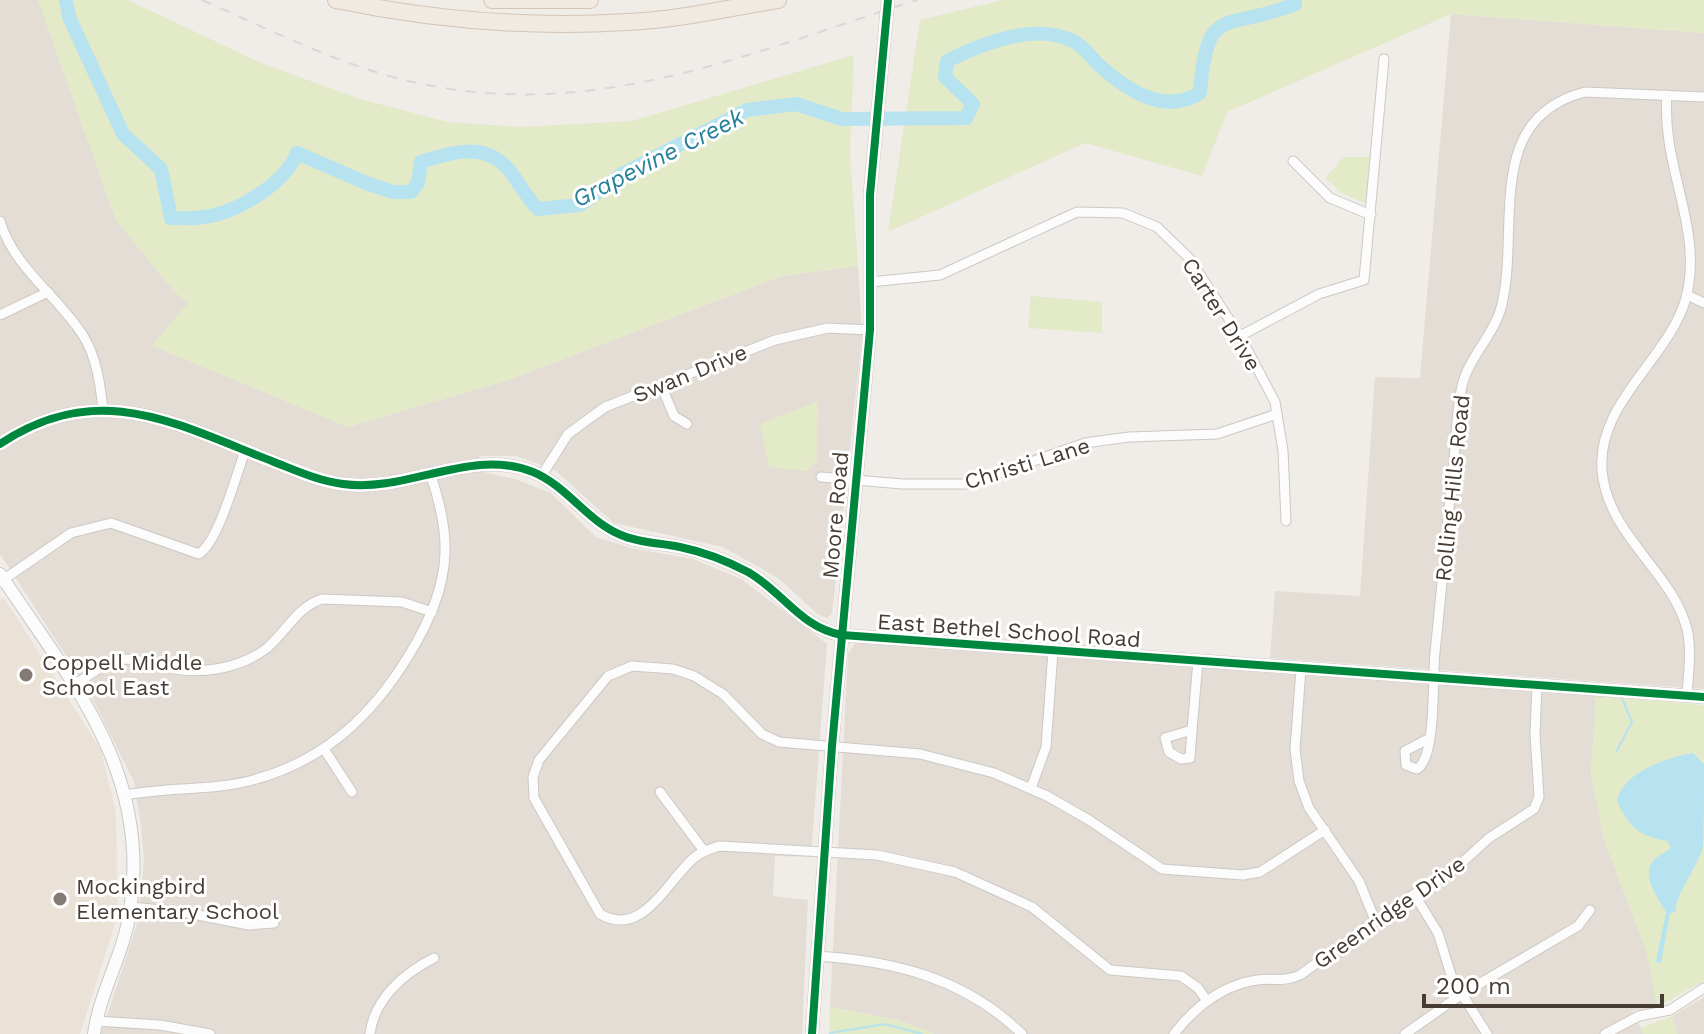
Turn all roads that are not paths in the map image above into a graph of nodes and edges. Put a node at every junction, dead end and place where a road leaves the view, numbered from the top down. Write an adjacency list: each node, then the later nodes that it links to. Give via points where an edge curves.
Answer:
1 (336, 0): 6 (main road)
2 (492, 0): 3 (main road)
3 (590, 0)
4 (778, 0): 6 (main road, via 628,22 525,24)
5 (888, 0): 13 (street, Moore Road)
6 (412, 6)
7 (1384, 59): 11 (street)
8 (1667, 95): 9 (street, Rolling Hills Road); 15 (street, via 1666,140 1692,242); 37 (street, Rolling Hills Road, via 1570,95 1539,113 1519,145 1503,299 1463,383)
9 (1704, 97)
10 (1293, 161): 11 (street, via 1330,198)
11 (1371, 215): 19 (street, via 1364,280 1319,294)
12 (0, 221): 14 (street, via 12,248)
13 (870, 282): 18 (street, Moore Road); 19 (street, Carter Drive, via 940,275 1077,212 1123,213 1176,241)
14 (48, 292): 17 (street); 21 (street, via 91,352)
15 (1687, 295): 16 (street); 40 (street, via 1672,334 1607,432 1602,468 1615,515 1687,629)
16 (1704, 303)
17 (0, 315)
18 (870, 330): 20 (street, Swan Drive, via 828,328 787,336); 29 (street, Moore Road)
19 (1240, 336): 22 (street, Carter Drive)
20 (661, 385): 23 (street, via 674,416); 26 (street, Swan Drive, via 582,422 555,450)
21 (103, 409): 24 (street, East Bethel School Road, via 60,415); 25 (street, East Bethel School Road, via 162,418)
22 (1277, 414): 29 (street, Christi Lane, via 1217,434 1085,443 968,484); 30 (street, Carter Drive)
23 (687, 424)
24 (0, 444)
25 (245, 451): 27 (street, East Bethel School Road, via 344,484 390,484); 31 (street, via 220,517 199,554 111,523 71,533)
26 (542, 475): 27 (street, East Bethel School Road, via 512,466 471,464); 33 (street, East Bethel School Road, via 622,536 684,548 733,565 764,583 817,629)
27 (431, 476): 32 (street, via 445,553)
28 (821, 477): 29 (street, Christi Lane)
29 (855, 481): 33 (street, Moore Road)
30 (1286, 521)
31 (1, 578): 38 (street)
32 (432, 612): 38 (street, via 402,602 322,599 243,662 190,671 122,659); 45 (street, via 390,686 370,711)
33 (842, 635): 34 (street, East Bethel School Road); 44 (street, Moore Road)
34 (1053, 651): 35 (street, East Bethel School Road); 46 (street, via 1046,747)
35 (1198, 661): 36 (street, East Bethel School Road); 42 (street)
36 (1301, 669): 37 (street, East Bethel School Road); 50 (street, via 1296,763 1309,808)
37 (1432, 677): 39 (street, East Bethel School Road); 43 (street, Rolling Hills Road)
38 (74, 685): 49 (street, via 98,722)
39 (1537, 685): 40 (street, East Bethel School Road); 53 (street, Greenridge Drive, via 1539,797 1534,809)
40 (1687, 696): 41 (street, East Bethel School Road)
41 (1704, 697)
42 (1192, 730)
43 (1430, 738)
44 (832, 746): 46 (street, via 938,757); 51 (street, via 768,738 723,694 673,669 632,666 608,676 539,760 534,798 600,914 610,920 626,922 641,915); 52 (street, Moore Road)
45 (324, 749): 47 (street); 49 (street, via 251,781)
46 (1031, 788): 50 (street, via 1162,869 1260,872)
47 (352, 792)
48 (660, 792): 51 (street)
49 (126, 795): 54 (street, via 135,850)
50 (1325, 830): 56 (street, via 1359,881)
51 (704, 851): 52 (street, via 731,845)
52 (824, 852): 58 (street, Moore Road); 62 (street, via 907,860 977,879 1032,907 1110,970 1181,976)
53 (1414, 894): 56 (street, Greenridge Drive); 61 (street, via 1438,933 1446,965)
54 (131, 907): 57 (street, via 249,925); 63 (street, via 121,954)
55 (1590, 910): 61 (street, via 1578,926)
56 (1375, 920): 62 (street, Greenridge Drive, via 1300,975 1256,980)
57 (274, 923)
58 (817, 956): 66 (street, Moore Road); 67 (street, via 869,959 929,974 971,994)
59 (434, 958): 65 (street, via 412,969 386,996)
60 (1704, 988): 71 (street, via 1670,1010 1639,1016)
61 (1462, 994): 69 (street); 70 (street)
62 (1207, 1001): 68 (street, Greenridge Drive)
63 (94, 1027): 64 (street, via 160,1025)
64 (210, 1034)
65 (370, 1034)
66 (812, 1034)
67 (1022, 1034)
68 (1174, 1034)
69 (1405, 1034)
70 (1487, 1034)
71 (1605, 1034)

